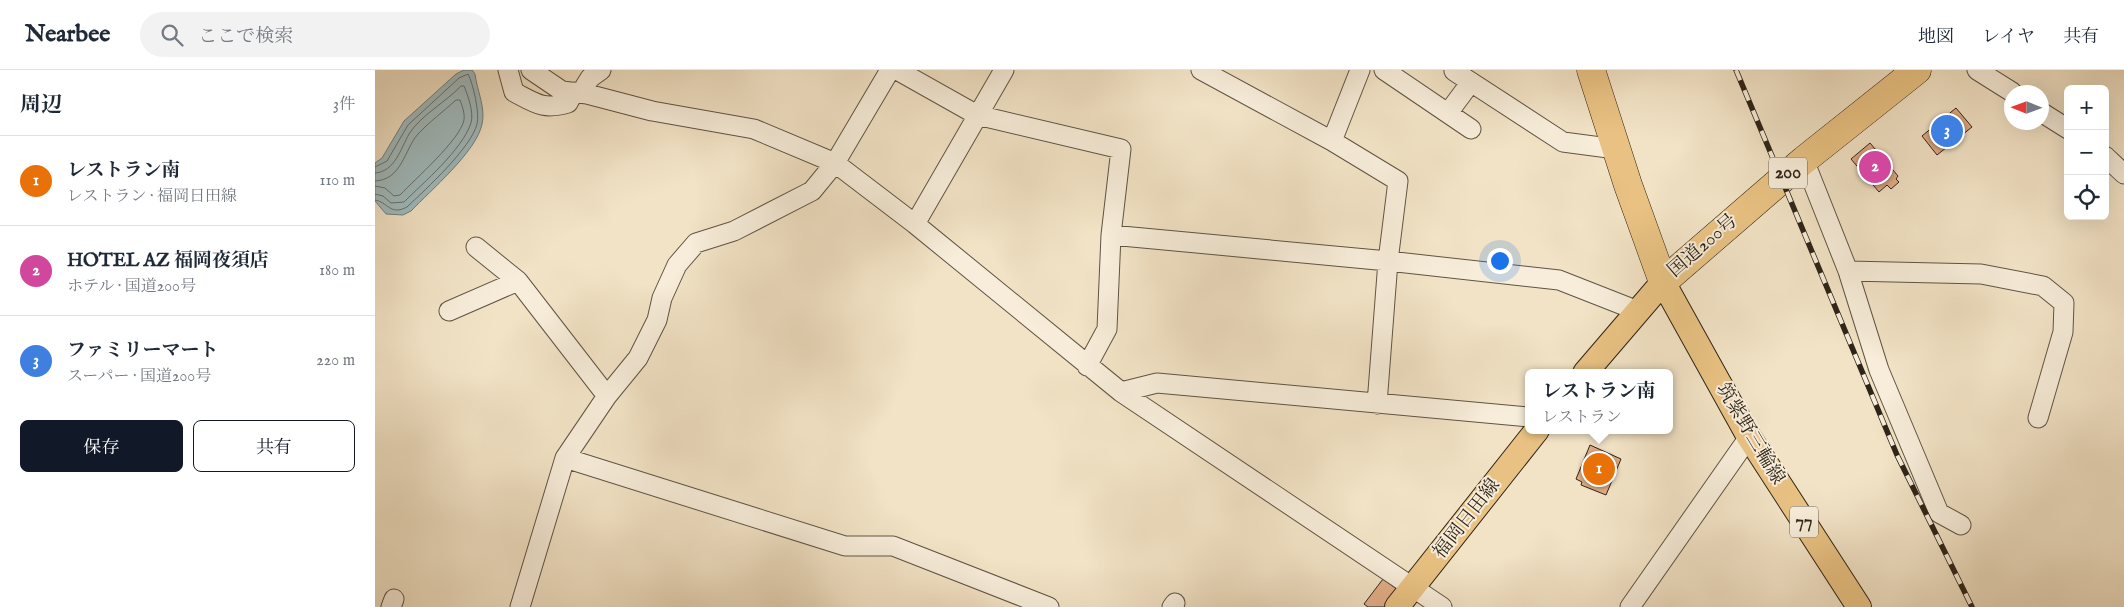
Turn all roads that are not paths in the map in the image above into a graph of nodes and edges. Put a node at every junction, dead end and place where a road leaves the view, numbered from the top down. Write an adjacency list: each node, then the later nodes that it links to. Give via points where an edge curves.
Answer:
1 (508, 70): 16 (street, via 514,92 539,106 551,108 569,102)
2 (531, 70): 16 (street, via 562,91)
3 (601, 70): 16 (street, via 590,78)
4 (890, 70): 26 (street)
5 (897, 70): 18 (street)
6 (1004, 70): 18 (street)
7 (1201, 70): 22 (street)
8 (1360, 70): 22 (street)
9 (1384, 70): 17 (street)
10 (1591, 70): 23 (highway, 国道200号)
11 (1917, 70): 24 (highway, 国道200号 / 200)
12 (1977, 70): 15 (street)
13 (1454, 71): 14 (street)
14 (1471, 82): 17 (street); 23 (street, via 1563,142)
15 (2004, 87)
16 (581, 93): 26 (street, via 652,111 754,129)
17 (1448, 113): 21 (street)
18 (977, 115): 28 (street); 29 (street, via 1121,149)
19 (2049, 117): 20 (street)
20 (2064, 126)
21 (1471, 129)
22 (1332, 141): 31 (street, via 1398,180)
23 (1616, 149): 34 (highway, 国道200号)
24 (1804, 160): 32 (street); 34 (highway, 国道200号 / 200)
25 (2109, 160): 27 (street)
26 (835, 163): 28 (street); 40 (street, via 812,191 743,227 696,243 677,265 662,298 657,320 638,358)
27 (2124, 174)
28 (915, 224): 37 (street)
29 (1111, 235): 31 (street); 37 (street, via 1107,329)
30 (476, 247): 33 (street)
31 (1388, 261): 36 (street, via 1559,280); 41 (street)
32 (1848, 271): 43 (street, via 1981,274 2043,286 2064,303 2063,332); 47 (street, via 1879,370 1939,513)
33 (517, 281): 35 (street); 40 (street)
34 (1663, 282): 36 (main road); 45 (main road, 筑紫野三輪線 / 77)
35 (449, 311)
36 (1638, 311): 38 (main road)
37 (1087, 366): 39 (street)
38 (1588, 369)
39 (1121, 392): 41 (street, via 1157,383); 48 (street)
40 (607, 396): 46 (street)
41 (1377, 404): 42 (street)
42 (1525, 417)
43 (2038, 418)
44 (1534, 434): 48 (main road, 福岡日田線)
45 (1749, 437): 53 (street); 54 (main road, 筑紫野三輪線 / 77)
46 (565, 458): 49 (street); 50 (street, via 845,546 893,546)
47 (1961, 525)
48 (1414, 587): 51 (main road, 福岡日田線); 52 (street)
49 (520, 607)
50 (1049, 607)
51 (1397, 607)
52 (1442, 607)
53 (1630, 607)
54 (1859, 607)

